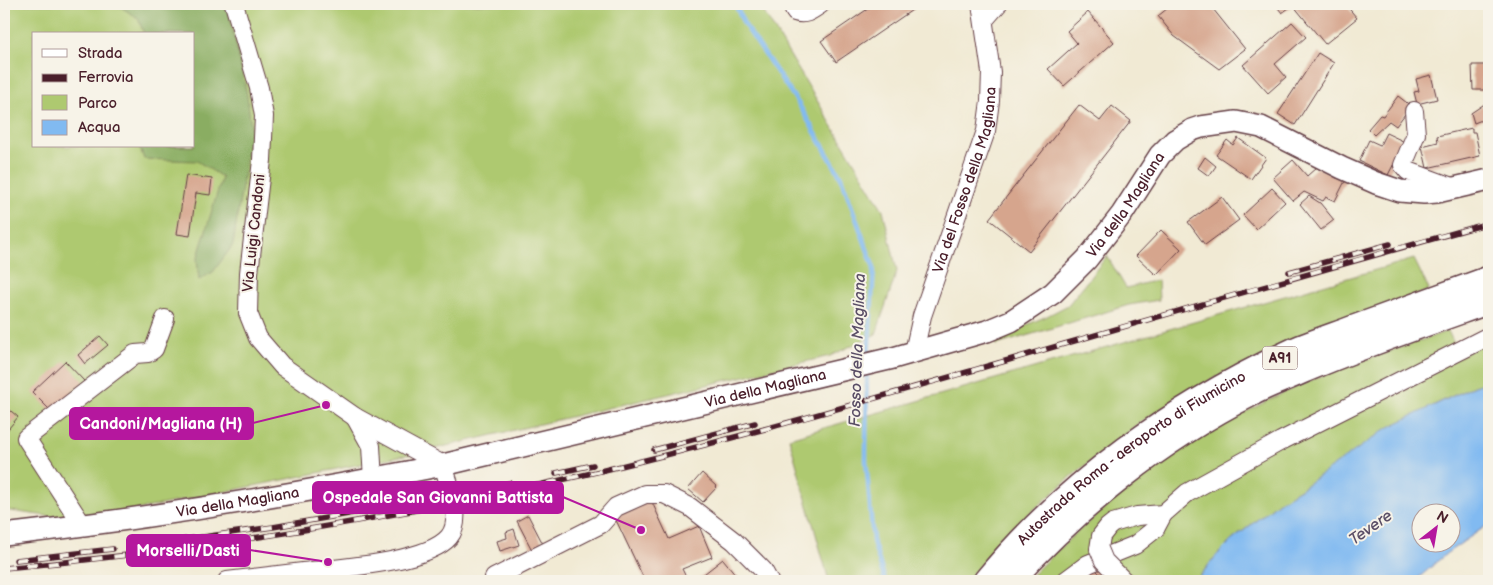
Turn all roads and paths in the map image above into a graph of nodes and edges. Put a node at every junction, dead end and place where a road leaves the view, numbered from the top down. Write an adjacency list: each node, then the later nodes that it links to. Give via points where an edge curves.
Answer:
1 (234, 4): 14 (street, Via Luigi Candoni, via 255,72 264,116 248,273 248,313 258,338 282,366)
2 (791, 4): 3 (street, via 795,12 801,14)
3 (821, 4)
4 (998, 4): 5 (street)
5 (982, 12): 13 (street, Via del Fosso della Magliana, via 991,72 986,131 922,316)
6 (1414, 111): 8 (street, via 1416,134 1403,165 1405,169)
7 (1489, 180): 8 (main road, Via della Magliana)
8 (1457, 189): 13 (main road, Via della Magliana, via 1424,193 1393,190 1261,127 1236,122 1201,127 1167,147 1105,236 1053,293 1011,321)
9 (1489, 279): 17 (highway, Autostrada Roma - aeroporto di Fiumicino / A91, via 1296,350 1241,376 1146,435)
10 (1489, 302): 17 (highway, Autostrada Roma - aeroporto di Fiumicino / A91, via 1344,353 1252,392 1156,452)
11 (165, 319): 21 (street, via 154,349 135,354 26,438)
12 (1489, 336): 20 (street, via 1281,440 1187,493)
13 (914, 352): 15 (main road, Via della Magliana)
14 (355, 417): 15 (street, Via Luigi Candoni); 16 (street, Via Luigi Candoni, via 371,446)
15 (443, 465): 16 (main road, Via della Magliana); 18 (street)
16 (373, 480): 21 (main road, Via della Magliana)
17 (1097, 484): 28 (highway, Autostrada Roma - aeroporto di Fiumicino / A91, via 1019,543); 29 (highway, Autostrada Roma - aeroporto di Fiumicino / A91)
18 (451, 490)
19 (455, 508): 23 (street, via 456,520 450,537 422,553)
20 (1163, 514): 30 (street, via 1154,529 1135,545 1088,564); 31 (street, bridge, via 1138,516 1114,523 1102,536 1099,549 1104,561)
21 (83, 526): 22 (main road, Via della Magliana)
22 (4, 535)
23 (306, 577): 25 (street)
24 (494, 578): 27 (street, via 601,524 616,507 645,494 664,494 690,507 734,541 763,570)
25 (265, 579): 26 (street)
26 (228, 581)
27 (769, 581)
28 (986, 581)
29 (1010, 581)
30 (1065, 581)
31 (1124, 581)

